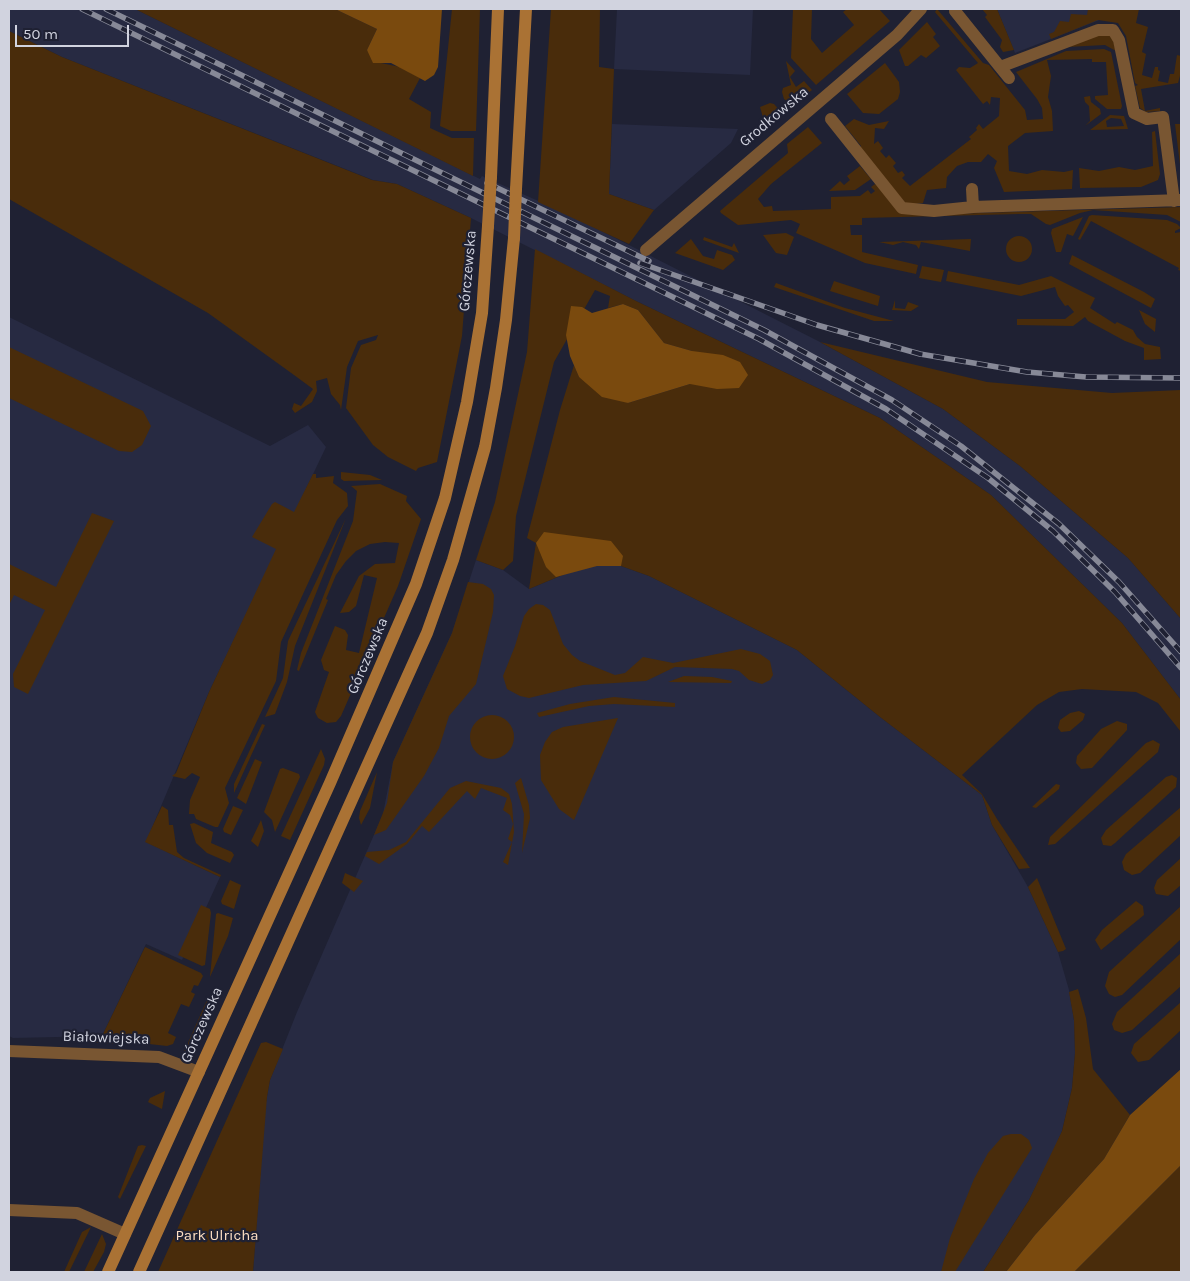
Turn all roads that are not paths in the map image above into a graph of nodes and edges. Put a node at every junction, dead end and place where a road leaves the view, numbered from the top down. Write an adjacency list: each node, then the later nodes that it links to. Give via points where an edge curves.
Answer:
1 (498, 9): 13 (main road, Górczewska, bridge, via 482,313 467,402 445,498 392,644)
2 (526, 9): 17 (main road, bridge, via 514,238 506,320 485,447 453,560 427,633)
3 (921, 9): 11 (street, Grodkowska, via 897,35)
4 (956, 11): 5 (street)
5 (1000, 67): 6 (street); 9 (street, via 1098,30 1113,30 1119,40 1134,113 1147,119 1166,117)
6 (1009, 78)
7 (831, 119): 10 (street, via 902,208 934,211)
8 (972, 189): 10 (street)
9 (1178, 201): 10 (street)
10 (972, 207)
11 (646, 250)
12 (9, 1051): 13 (street, Białowiejska, via 160,1057)
13 (199, 1072): 15 (main road, Górczewska)
14 (9, 1210): 15 (street, via 77,1213)
15 (125, 1234): 16 (main road, Górczewska)
16 (108, 1272)
17 (139, 1272)

